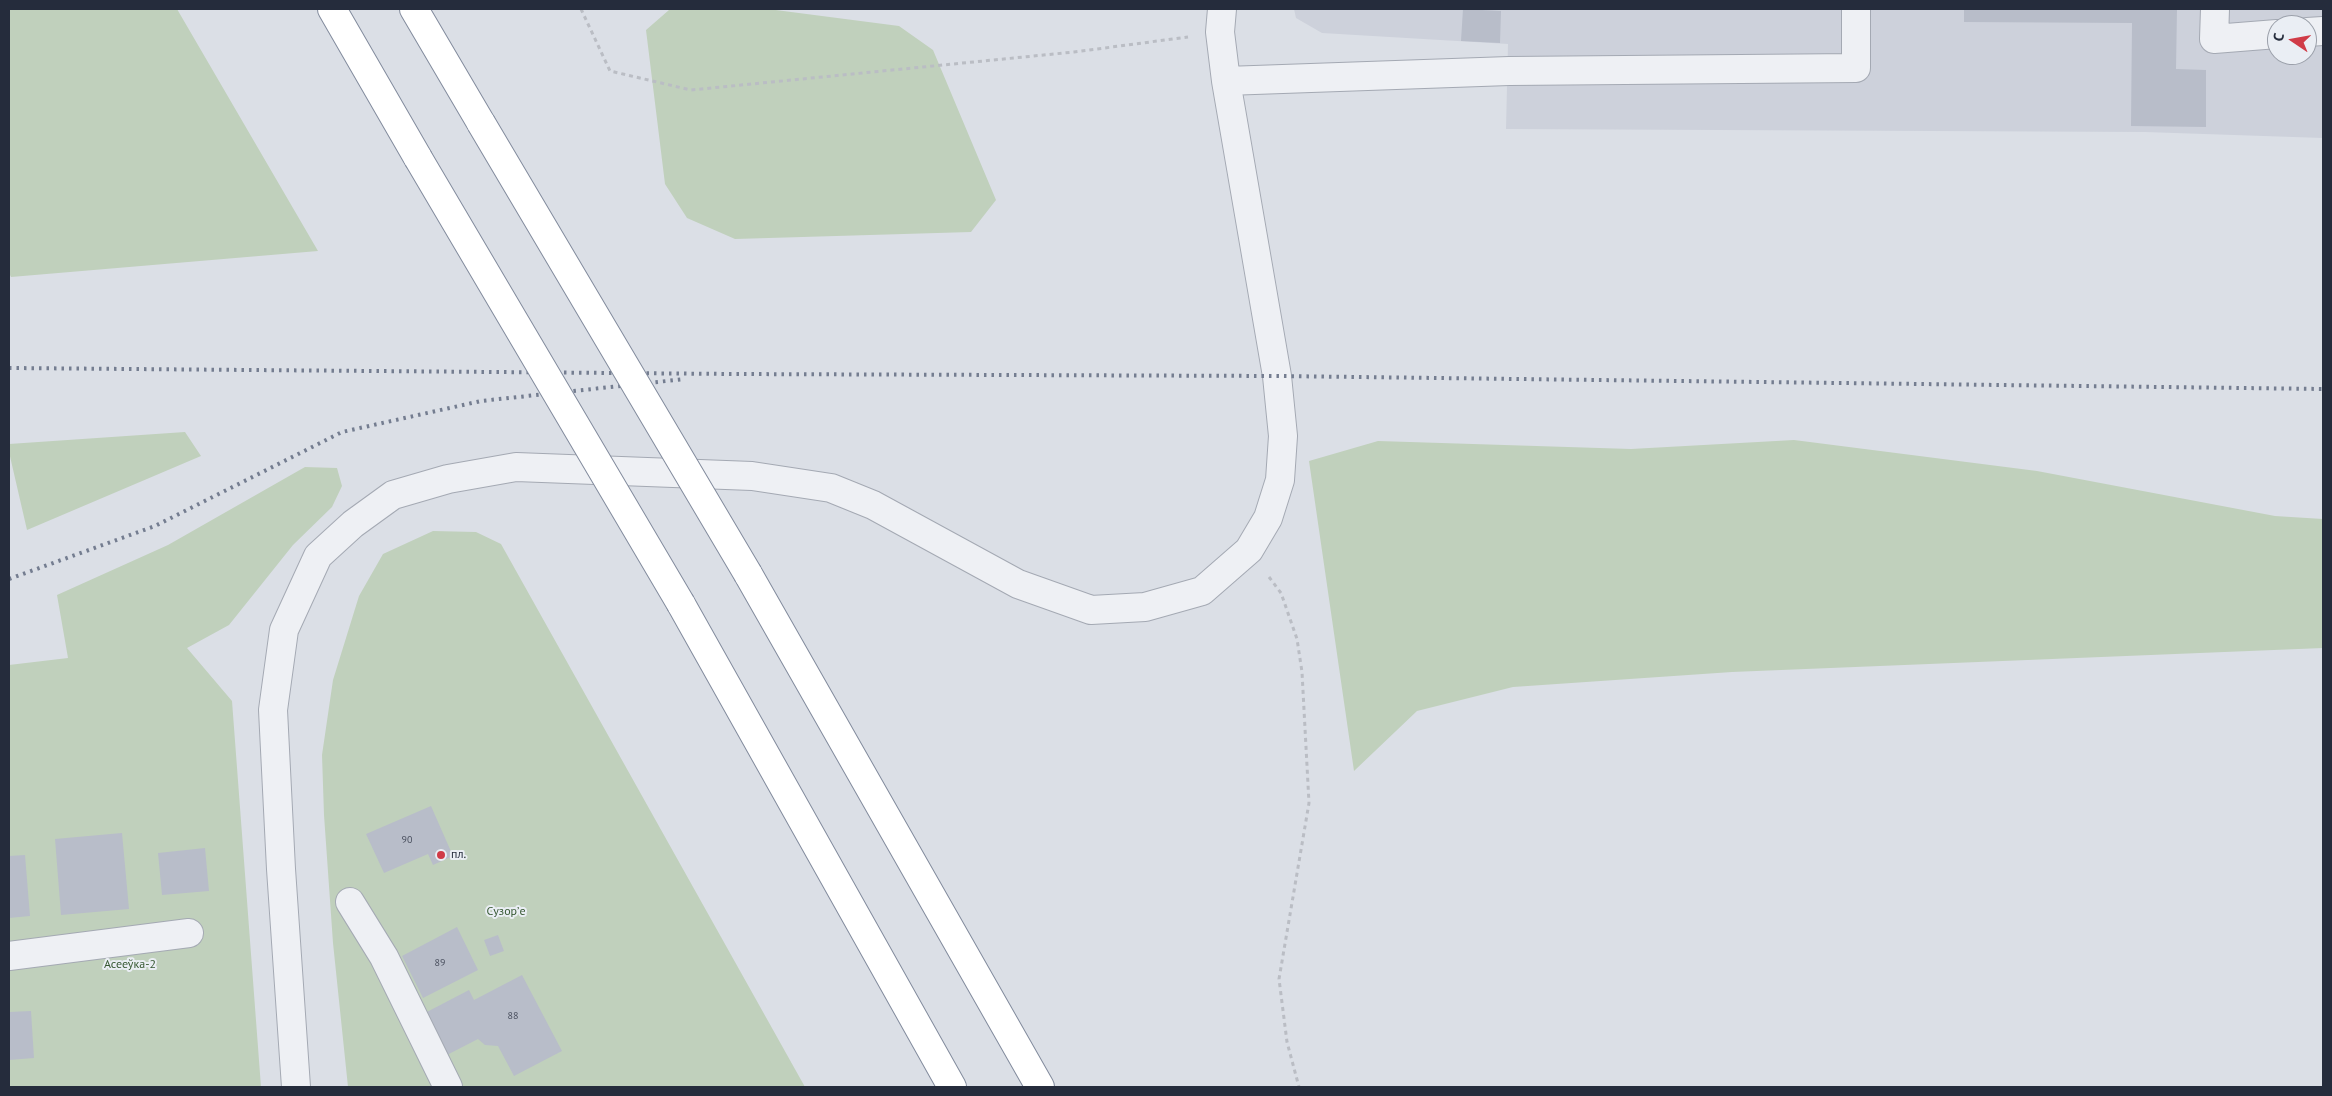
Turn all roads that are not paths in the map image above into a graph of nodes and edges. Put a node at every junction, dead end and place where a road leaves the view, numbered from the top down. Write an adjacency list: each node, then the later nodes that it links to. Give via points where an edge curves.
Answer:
1 (332, 9): 13 (highway, bridge, via 681,604)
2 (414, 9): 14 (highway, bridge, via 748,574)
3 (1856, 9): 7 (street, via 1856,68 1509,71)
4 (2215, 9): 6 (street, via 2214,39)
5 (1221, 20): 7 (street)
6 (2267, 35)
7 (1226, 81): 11 (street, via 1277,376 1282,436 1280,480 1268,518 1249,550 1202,591 1145,607 1090,610 1018,584 873,505 830,488 752,476 516,467 448,479 393,495 353,524 318,556 284,630 273,710)
8 (350, 902): 12 (street, via 384,957)
9 (189, 932): 10 (street)
10 (9, 956)
11 (296, 1087)
12 (448, 1087)
13 (952, 1087)
14 (1040, 1087)

